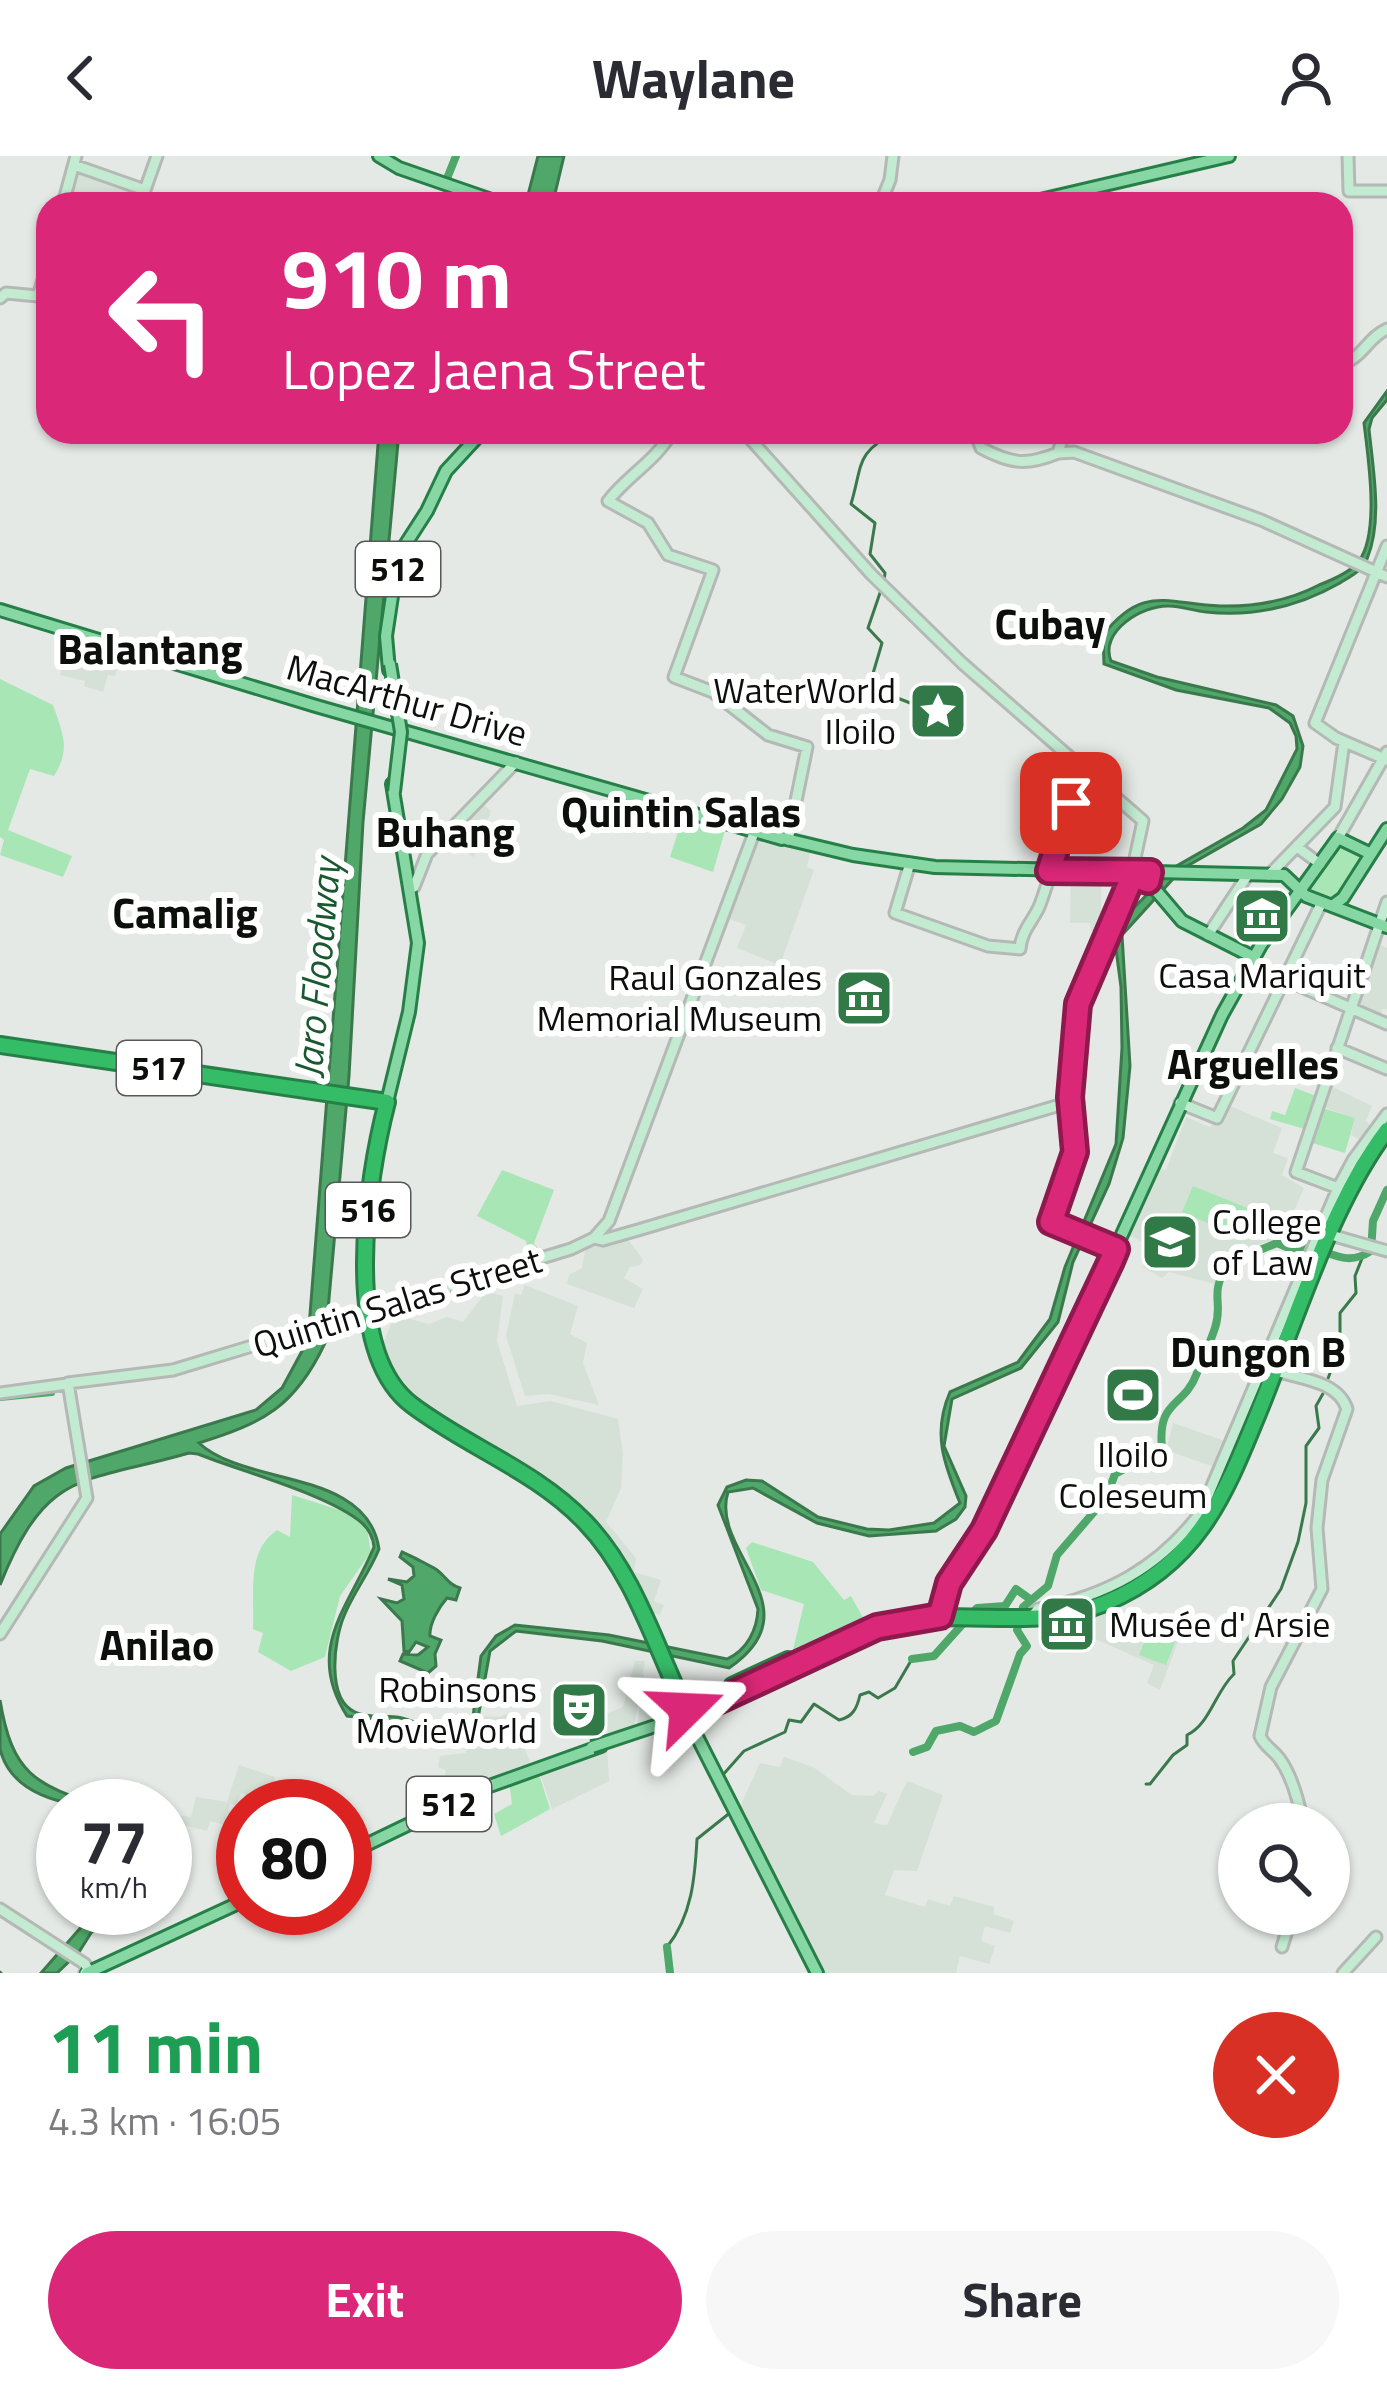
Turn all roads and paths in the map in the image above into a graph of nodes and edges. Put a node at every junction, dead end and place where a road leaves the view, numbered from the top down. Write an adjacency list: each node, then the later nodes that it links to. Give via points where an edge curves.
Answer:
1 (157, 156): 6 (street, via 145,190)
2 (380, 156): 9 (main road)
3 (893, 156): 10 (street)
4 (1229, 156): 11 (main road)
5 (1348, 156): 7 (street, via 1349,191)
6 (76, 161): 8 (street)
7 (1387, 191)
8 (67, 192)
9 (468, 192)
10 (885, 192)
11 (1092, 192)
12 (36, 296): 14 (street, via 6,293)
13 (36, 301): 14 (street)
14 (0, 302)
15 (1387, 329): 16 (street)
16 (1353, 361)
17 (471, 444): 29 (main road, 512, via 446,470 398,556)
18 (664, 444): 41 (street, via 608,501 648,523 668,554 713,570 674,677 713,692 768,735 805,747)
19 (755, 444): 34 (street, via 883,586)
20 (980, 444): 24 (street, via 1026,464)
21 (1059, 444): 24 (street)
22 (1067, 444): 23 (street)
23 (1074, 452): 24 (street); 26 (street, via 1261,520)
24 (1058, 453)
25 (1387, 547): 26 (street)
26 (1371, 571): 27 (street); 31 (street, via 1315,720)
27 (1387, 577)
28 (0, 610): 30 (main road, MacArthur Drive)
29 (389, 661): 30 (main road, 512); 35 (main road, bridge, via 401,732)
30 (400, 730): 33 (main road, MacArthur Drive); 35 (main road, 516)
31 (1344, 742): 32 (street); 36 (street)
32 (1386, 757): 37 (street)
33 (515, 762): 39 (main road, MacArthur Drive); 54 (street, via 427,854)
34 (1088, 775): 47 (street); 48 (street, via 1143,820)
35 (394, 792): 54 (main road, 516)
36 (1335, 807): 37 (street); 42 (street)
37 (1346, 823): 40 (street)
38 (1387, 829): 43 (main road)
39 (755, 831): 41 (main road, MacArthur Drive); 71 (street, via 612,1212)
40 (1338, 838): 43 (main road); 46 (main road)
41 (785, 840): 45 (main road, MacArthur Drive)
42 (1297, 847): 46 (street); 49 (street)
43 (1370, 852): 44 (street); 53 (main road)
44 (1387, 858)
45 (910, 863): 47 (main road, MacArthur Drive); 47 (street, via 896,913 988,946 1020,949)
46 (1320, 864): 52 (main road)
47 (1049, 871): 48 (main road, MacArthur Drive)
48 (1130, 873): 51 (main road, MacArthur Drive); 67 (street, via 1080,1000)
49 (1269, 875): 50 (main road); 52 (main road, via 1284,875)
50 (1247, 876): 51 (main road); 58 (street)
51 (1153, 878): 58 (main road, via 1182,921)
52 (1300, 891): 55 (main road); 59 (main road)
53 (1347, 892): 55 (main road); 56 (main road)
54 (413, 894): 66 (main road, 516, via 415,980)
55 (1327, 904): 56 (main road); 60 (street)
56 (1346, 910): 57 (main road)
57 (1380, 917): 61 (street)
58 (1208, 934): 59 (main road)
59 (1251, 961): 60 (street); 68 (main road)
60 (1284, 980): 61 (street); 68 (street, via 1217,1118)
61 (1349, 1008): 62 (street); 64 (street)
62 (1387, 1024)
63 (0, 1045): 66 (highway, 517)
64 (1336, 1048): 65 (street); 70 (street, via 1296,1172)
65 (1387, 1069)
66 (387, 1102): 76 (highway, 516, via 368,1204)
67 (1070, 1102): 71 (street, Quintin Salas Street); 73 (street, via 1075,1152 1051,1222)
68 (1180, 1102): 73 (main road)
69 (1385, 1123): 70 (highway)
70 (1344, 1191): 72 (highway)
71 (594, 1238): 76 (street, Quintin Salas Street)
72 (1321, 1248): 74 (street); 75 (highway); 77 (highway)
73 (1116, 1249): 86 (main road)
74 (1378, 1249)
75 (1301, 1285): 77 (highway); 81 (street)
76 (368, 1311): 79 (street, Quintin Salas Street, via 166,1372); 89 (highway, 516, via 376,1358 400,1394 530,1474 605,1547)
77 (1292, 1323): 78 (highway); 81 (highway)
78 (1276, 1370): 81 (highway); 93 (street, via 1323,1385 1347,1411 1324,1471 1320,1595 1271,1687 1260,1736)
79 (67, 1384): 80 (street, Quintin Salas Street); 87 (street, via 88,1488 83,1508)
80 (0, 1393)
81 (1259, 1395): 82 (highway); 83 (highway)
82 (1234, 1450): 83 (highway); 84 (street)
83 (1233, 1468): 84 (highway, via 1223,1498)
84 (1186, 1539): 85 (street); 85 (highway, via 1146,1578 1109,1601)
85 (1084, 1605): 86 (highway, via 1023,1616)
86 (939, 1613): 88 (highway, 512, via 880,1624)
87 (0, 1634)
88 (793, 1662): 89 (highway, 512); 92 (main road, 512, bridge)
89 (688, 1711): 90 (highway); 91 (main road, 512); 102 (main road, 516)
90 (670, 1723): 91 (main road, 512)
91 (644, 1728): 92 (main road, 512)
92 (590, 1747): 94 (main road, 512)
93 (1298, 1803)
94 (372, 1840)
95 (0, 1909): 100 (street)
96 (216, 1916): 101 (main road)
97 (1286, 1935): 99 (street)
98 (1376, 1937): 103 (street)
99 (1282, 1947)
100 (83, 1967): 101 (main road)
101 (102, 1971)
102 (817, 1973)
103 (1343, 1973)

